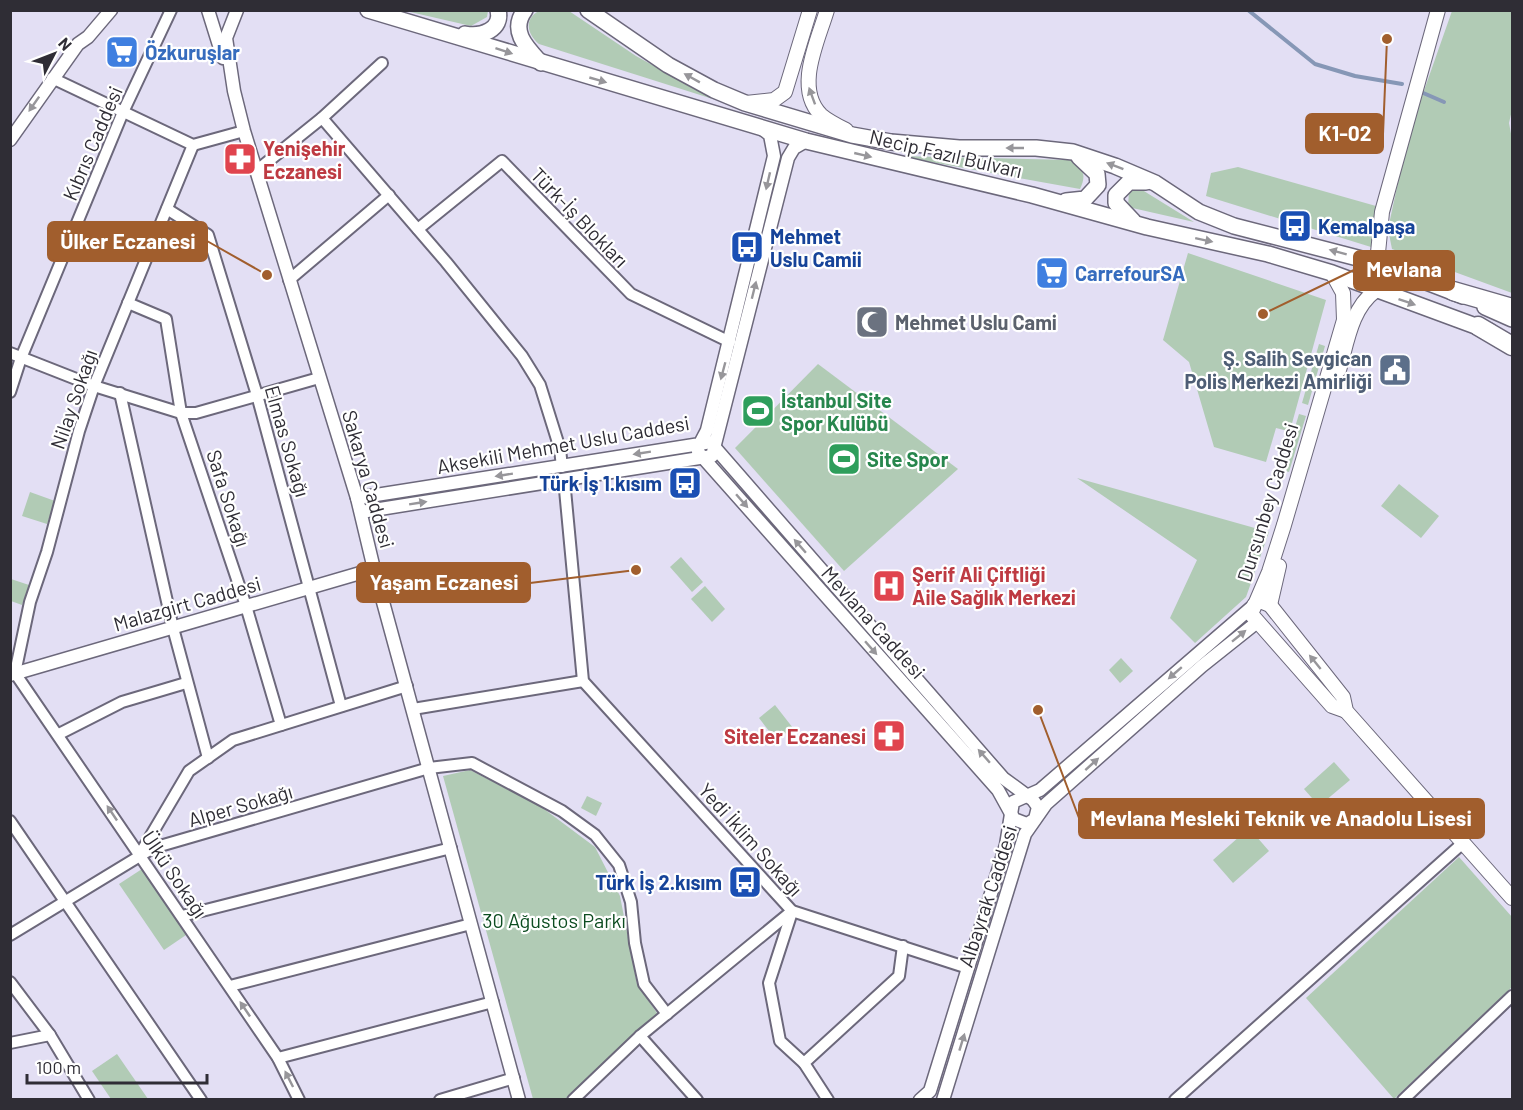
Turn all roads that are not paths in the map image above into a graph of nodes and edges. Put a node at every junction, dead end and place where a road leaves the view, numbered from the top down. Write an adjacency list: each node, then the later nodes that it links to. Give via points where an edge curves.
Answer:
1 (111, 10): 15 (street)
2 (171, 10): 18 (street, Kıbrıs Caddesi)
3 (208, 10): 16 (street)
4 (237, 10): 16 (street, Sakarya Caddesi, via 226,38)
5 (368, 10): 12 (main road, Necip Fazıl Bulvarı)
6 (498, 10): 12 (main road, via 496,24 482,35)
7 (525, 10): 14 (main road, via 518,19 519,33)
8 (588, 10): 17 (main road, Necip Fazıl Bulvarı, one-way to 8, via 668,65)
9 (810, 10): 17 (main road, via 784,92 774,100)
10 (826, 10): 22 (main road, one-way to 10, via 821,115 810,98 808,81)
11 (1438, 10): 34 (main road, via 1382,212)
12 (444, 32): 14 (main road, Necip Fazıl Bulvarı, one-way to 14)
13 (382, 63): 19 (street)
14 (542, 64): 20 (main road, Necip Fazıl Bulvarı, one-way to 20)
15 (52, 78): 18 (street); 23 (street, one-way to 23)
16 (234, 91): 21 (street, Sakarya Caddesi)
17 (745, 103): 22 (main road, Necip Fazıl Bulvarı)
18 (123, 112): 25 (street); 47 (street, Kıbrıs Caddesi)
19 (322, 118): 27 (street); 29 (street)
20 (761, 128): 24 (main road, Necip Fazıl Bulvarı); 45 (street, Aksekili Mehmet Uslu Caddesi, one-way to 45, via 770,135 774,156)
21 (244, 131): 25 (street); 27 (street, Sakarya Caddesi)
22 (852, 135): 26 (main road, Necip Fazıl Bulvarı, one-way to 22, via 959,148)
23 (10, 140)
24 (806, 141): 30 (main road, Necip Fazıl Bulvarı, one-way to 30); 55 (street, Aksekili Mehmet Uslu Caddesi, one-way to 24, via 788,158 794,148)
25 (193, 145): 31 (street, Nilay Sokağı)
26 (1073, 152): 28 (main road, Necip Fazıl Bulvarı, one-way to 26); 30 (main road, via 1091,166 1098,185 1084,199)
27 (256, 171): 36 (street, Sakarya Caddesi)
28 (1155, 183): 32 (main road, via 1129,182 1116,195 1121,211); 34 (main road, Necip Fazıl Bulvarı, one-way to 28, via 1234,226 1199,212)
29 (389, 195): 33 (street); 36 (street)
30 (1057, 202): 32 (main road, Necip Fazıl Bulvarı)
31 (167, 209): 39 (street, Nilay Sokağı); 52 (street, Elmas Sokağı, via 208,235)
32 (1147, 227): 35 (main road, Necip Fazıl Bulvarı, one-way to 35)
33 (418, 229): 45 (street, Türk-İş Blokları, via 502,161 631,294); 57 (street, via 540,385 560,449)
34 (1377, 263): 38 (main road, Necip Fazıl Bulvarı)
35 (1332, 273): 37 (main road, Necip Fazıl Bulvarı); 63 (main road, Dursunbey Caddesi, via 1343,293 1344,320 1282,532)
36 (289, 280): 48 (street, Sakarya Caddesi)
37 (1375, 291): 43 (main road, Necip Fazıl Bulvarı, one-way to 43); 64 (main road, Dursunbey Caddesi, via 1363,300 1356,315 1271,592)
38 (1453, 291): 40 (highway); 41 (main road, Necip Fazıl Bulvarı)
39 (128, 303): 49 (street, Nilay Sokağı); 53 (street, Safa Sokağı, via 166,318)
40 (1512, 308)
41 (1491, 310): 42 (highway)
42 (1512, 318)
43 (1478, 326): 44 (main road, Necip Fazıl Bulvarı); 46 (highway)
44 (1512, 340)
45 (730, 342): 54 (street, Aksekili Mehmet Uslu Caddesi, one-way to 54)
46 (1512, 346)
47 (16, 355): 49 (street); 50 (street, Kıbrıs Caddesi)
48 (319, 378): 52 (street); 58 (street, Sakarya Caddesi)
49 (94, 386): 51 (street); 67 (street, Nilay Sokağı, via 30,602)
50 (10, 392)
51 (120, 393): 53 (street); 66 (street)
52 (257, 395): 53 (street, via 196,413); 61 (street, Elmas Sokağı)
53 (182, 413): 62 (street, Safa Sokağı)
54 (700, 444): 55 (street, via 710,442); 56 (street, via 698,452); 57 (street, Aksekili Mehmet Uslu Caddesi, one-way to 57)
55 (714, 448): 56 (street, via 712,456); 78 (street, Mevlana Caddesi, one-way to 55, via 1003,778)
56 (703, 458): 57 (street, Aksekili Mehmet Uslu Caddesi); 79 (street, Mevlana Caddesi, one-way to 79, via 998,790)
57 (563, 473): 58 (street, Aksekili Mehmet Uslu Caddesi, one-way to 58); 59 (street, Aksekili Mehmet Uslu Caddesi, one-way to 57); 68 (street)
58 (357, 498): 59 (street, Sakarya Caddesi)
59 (360, 512): 60 (street, Sakarya Caddesi)
60 (374, 569): 61 (street, Malazgirt Caddesi); 70 (street, Sakarya Caddesi)
61 (310, 588): 62 (street, Malazgirt Caddesi); 71 (street, Elmas Sokağı)
62 (246, 606): 66 (street, Malazgirt Caddesi); 74 (street, Safa Sokağı)
63 (1253, 606): 64 (main road, Dursunbey Caddesi, via 1260,601); 65 (main road, Dursunbey Caddesi, via 1251,614); 78 (street, one-way to 78, via 1040,790)
64 (1271, 608): 65 (main road, via 1270,621); 73 (main road, Dursunbey Caddesi, one-way to 64, via 1343,697)
65 (1258, 623): 73 (main road, Dursunbey Caddesi, via 1332,706); 80 (street, Albayrak Caddesi, one-way to 65, via 1046,804 1202,666)
66 (173, 628): 67 (street, Malazgirt Caddesi); 69 (street)
67 (13, 674): 75 (street, Ülkü Sokağı)
68 (583, 681): 72 (street); 87 (street, Yedi İklim Sokağı)
69 (186, 683): 75 (street, via 122,702); 76 (street)
70 (407, 687): 71 (street); 72 (street, Sakarya Caddesi)
71 (341, 706): 74 (street)
72 (413, 709): 77 (street, Sakarya Caddesi)
73 (1346, 711): 82 (main road, Dursunbey Caddesi)
74 (280, 725): 76 (street, via 233,740)
75 (59, 734): 84 (street, Ülkü Sokağı, one-way to 75)
76 (208, 758): 84 (street, via 189,771)
77 (429, 768): 83 (street, Sakarya Caddesi); 84 (street, Alper Sokağı); 98 (street, Alper Sokağı, via 472,764 562,811 595,835 619,865 631,902 644,984)
78 (1026, 796): 79 (street, via 1013,802); 80 (street, via 1038,807)
79 (1011, 815): 80 (street, via 1022,824); 92 (street, Albayrak Caddesi, via 1006,845)
80 (1035, 819): 93 (street, Albayrak Caddesi, via 1025,834)
81 (10, 821): 86 (street)
82 (1464, 842): 85 (main road, Dursunbey Caddesi); 115 (street)
83 (451, 848): 88 (street); 89 (street, Sakarya Caddesi)
84 (140, 854): 86 (street, Alper Sokağı); 88 (street, Ülkü Sokağı)
85 (1512, 898)
86 (64, 902): 90 (street, Alper Sokağı); 108 (street)
87 (792, 911): 91 (street, Yedi İklim Sokağı); 98 (street); 103 (street, via 769,983 780,1041)
88 (182, 916): 95 (street, Ülkü Sokağı)
89 (471, 924): 95 (street); 97 (street, Sakarya Caddesi)
90 (10, 935)
91 (903, 946): 92 (street, Yedi İklim Sokağı); 103 (street, via 899,976)
92 (968, 968): 93 (street); 105 (street, Albayrak Caddesi)
93 (983, 973): 106 (street, Albayrak Caddesi, one-way to 93)
94 (10, 982): 99 (street)
95 (230, 986): 102 (street, Ülkü Sokağı, one-way to 95)
96 (1512, 996): 116 (street)
97 (493, 1002): 102 (street); 104 (street, Sakarya Caddesi)
98 (667, 1014): 100 (street)
99 (50, 1035): 101 (street); 107 (street)
100 (640, 1036): 112 (street); 113 (street)
101 (10, 1043)
102 (278, 1058): 109 (street, Ülkü Sokağı, one-way to 102)
103 (804, 1063): 114 (street)
104 (514, 1078): 110 (street); 111 (street, Sakarya Caddesi)
105 (925, 1095): 106 (street, Albayrak Caddesi)
106 (946, 1099)
107 (89, 1100)
108 (201, 1100)
109 (299, 1100)
110 (440, 1100)
111 (519, 1100)
112 (573, 1100)
113 (697, 1100)
114 (828, 1100)
115 (1175, 1100)
116 (1403, 1100)

